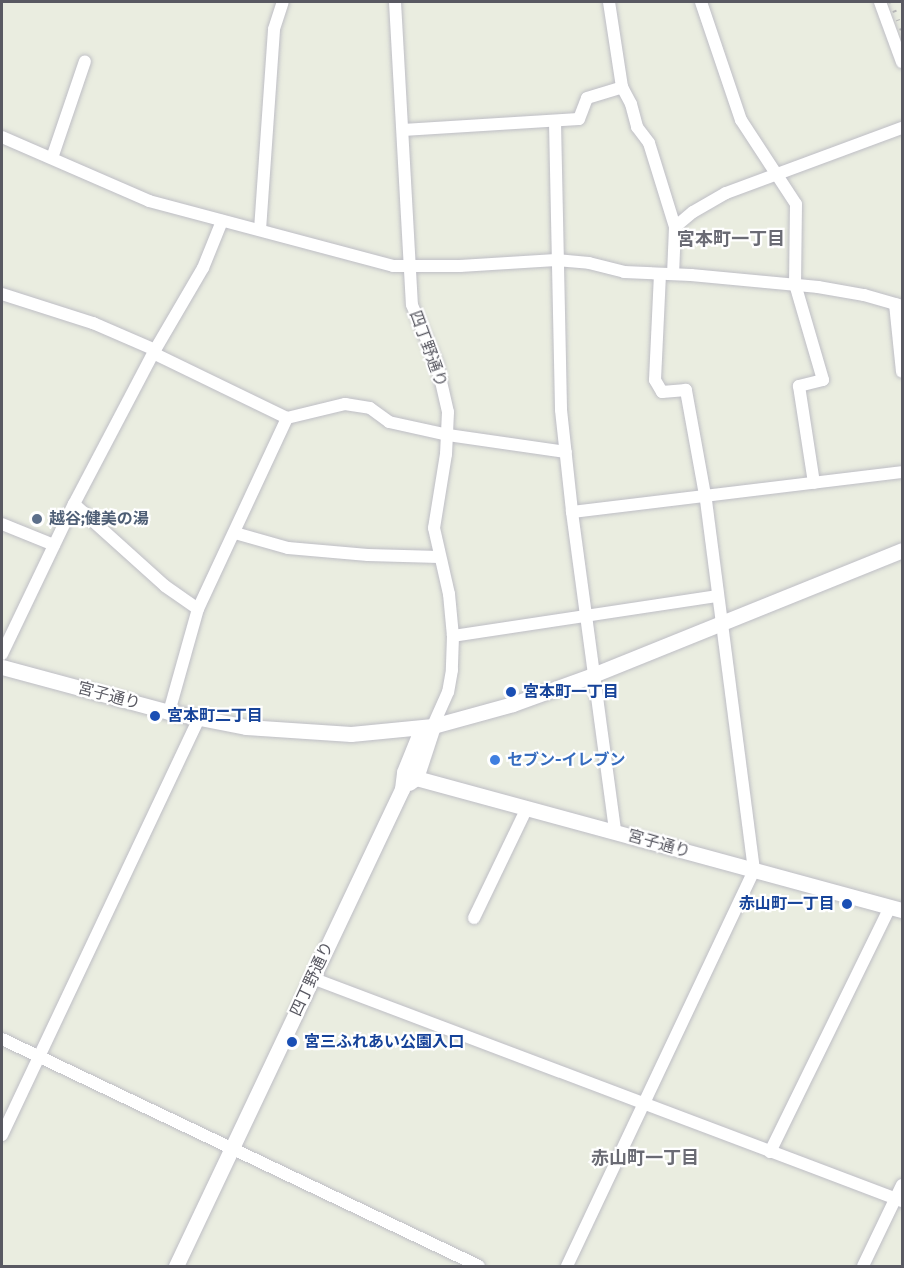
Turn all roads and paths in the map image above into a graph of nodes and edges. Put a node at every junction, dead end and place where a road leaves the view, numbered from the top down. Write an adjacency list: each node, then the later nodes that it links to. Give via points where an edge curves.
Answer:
1 (283, 2): 17 (street, via 274,29)
2 (395, 2): 11 (street, 四丁野通り)
3 (609, 2): 8 (street)
4 (701, 2): 14 (street, via 741,120)
5 (880, 2): 7 (street)
6 (85, 61): 13 (street)
7 (903, 62)
8 (622, 87): 9 (street, via 587,98 579,119); 16 (street, via 649,143)
9 (555, 122): 11 (street); 18 (street)
10 (903, 128): 14 (street)
11 (403, 130): 19 (street, 四丁野通り)
12 (2, 137): 13 (street)
13 (52, 158): 15 (street, via 148,201)
14 (777, 174): 16 (street, via 726,193); 22 (street, via 796,204)
15 (222, 221): 17 (street); 25 (street, via 203,267)
16 (675, 227): 21 (street)
17 (260, 230): 19 (street, via 393,266)
18 (556, 260): 19 (street); 20 (street); 29 (street)
19 (410, 267): 28 (street, 四丁野通り, via 412,305 437,364 445,393)
20 (660, 274): 21 (street); 32 (street, via 655,380 662,392 686,390)
21 (673, 274): 22 (street)
22 (795, 285): 24 (street, via 864,295); 31 (street, via 823,380 799,386)
23 (2, 294): 25 (street, via 93,323)
24 (899, 305): 26 (street)
25 (154, 352): 27 (street); 33 (street)
26 (903, 372)
27 (287, 418): 28 (street, via 345,404 370,408 389,422); 36 (street)
28 (448, 435): 29 (street); 39 (street, 四丁野通り, via 434,528)
29 (566, 452): 34 (street)
30 (903, 472): 31 (street)
31 (814, 483): 32 (street)
32 (705, 495): 34 (street); 40 (street)
33 (74, 504): 37 (street); 41 (street, via 165,586)
34 (572, 512): 42 (street)
35 (2, 524): 37 (street)
36 (235, 533): 39 (street, via 288,548); 41 (street)
37 (54, 545): 45 (street)
38 (903, 550): 43 (street, 宮子通り)
39 (439, 557): 44 (street, 四丁野通り, via 446,575)
40 (717, 596): 42 (street); 43 (street)
41 (198, 609): 48 (street)
42 (587, 616): 44 (street); 47 (street)
43 (722, 623): 47 (street, 宮子通り); 55 (street)
44 (453, 636): 50 (street, 四丁野通り, via 448,692)
45 (2, 654)
46 (2, 667): 48 (street, 宮子通り)
47 (593, 675): 50 (street, 宮子通り, via 513,704); 54 (street)
48 (169, 712): 49 (street, 宮子通り)
49 (199, 718): 50 (street, 宮子通り, via 313,733 367,733); 60 (street)
50 (433, 726): 51 (street, 四丁野通り); 52 (street, 四丁野通り, via 418,738 404,772)
51 (416, 778): 52 (street, 四丁野通り); 53 (street, 宮子通り)
52 (402, 789): 58 (street, 四丁野通り)
53 (527, 808): 54 (street, 宮子通り); 57 (street)
54 (615, 831): 55 (street, 宮子通り)
55 (754, 870): 56 (street, 宮子通り); 61 (street)
56 (896, 909): 64 (street)
57 (474, 918)
58 (312, 978): 61 (street); 63 (street, 四丁野通り)
59 (2, 1039): 60 (street)
60 (39, 1057): 62 (street); 63 (street)
61 (644, 1102): 64 (street); 69 (street)
62 (2, 1135)
63 (233, 1147): 67 (street, 四丁野通り); 68 (street)
64 (770, 1152): 66 (street)
65 (903, 1185): 66 (street)
66 (899, 1200): 70 (street)
67 (176, 1266)
68 (479, 1266)
69 (567, 1266)
70 (863, 1266)

